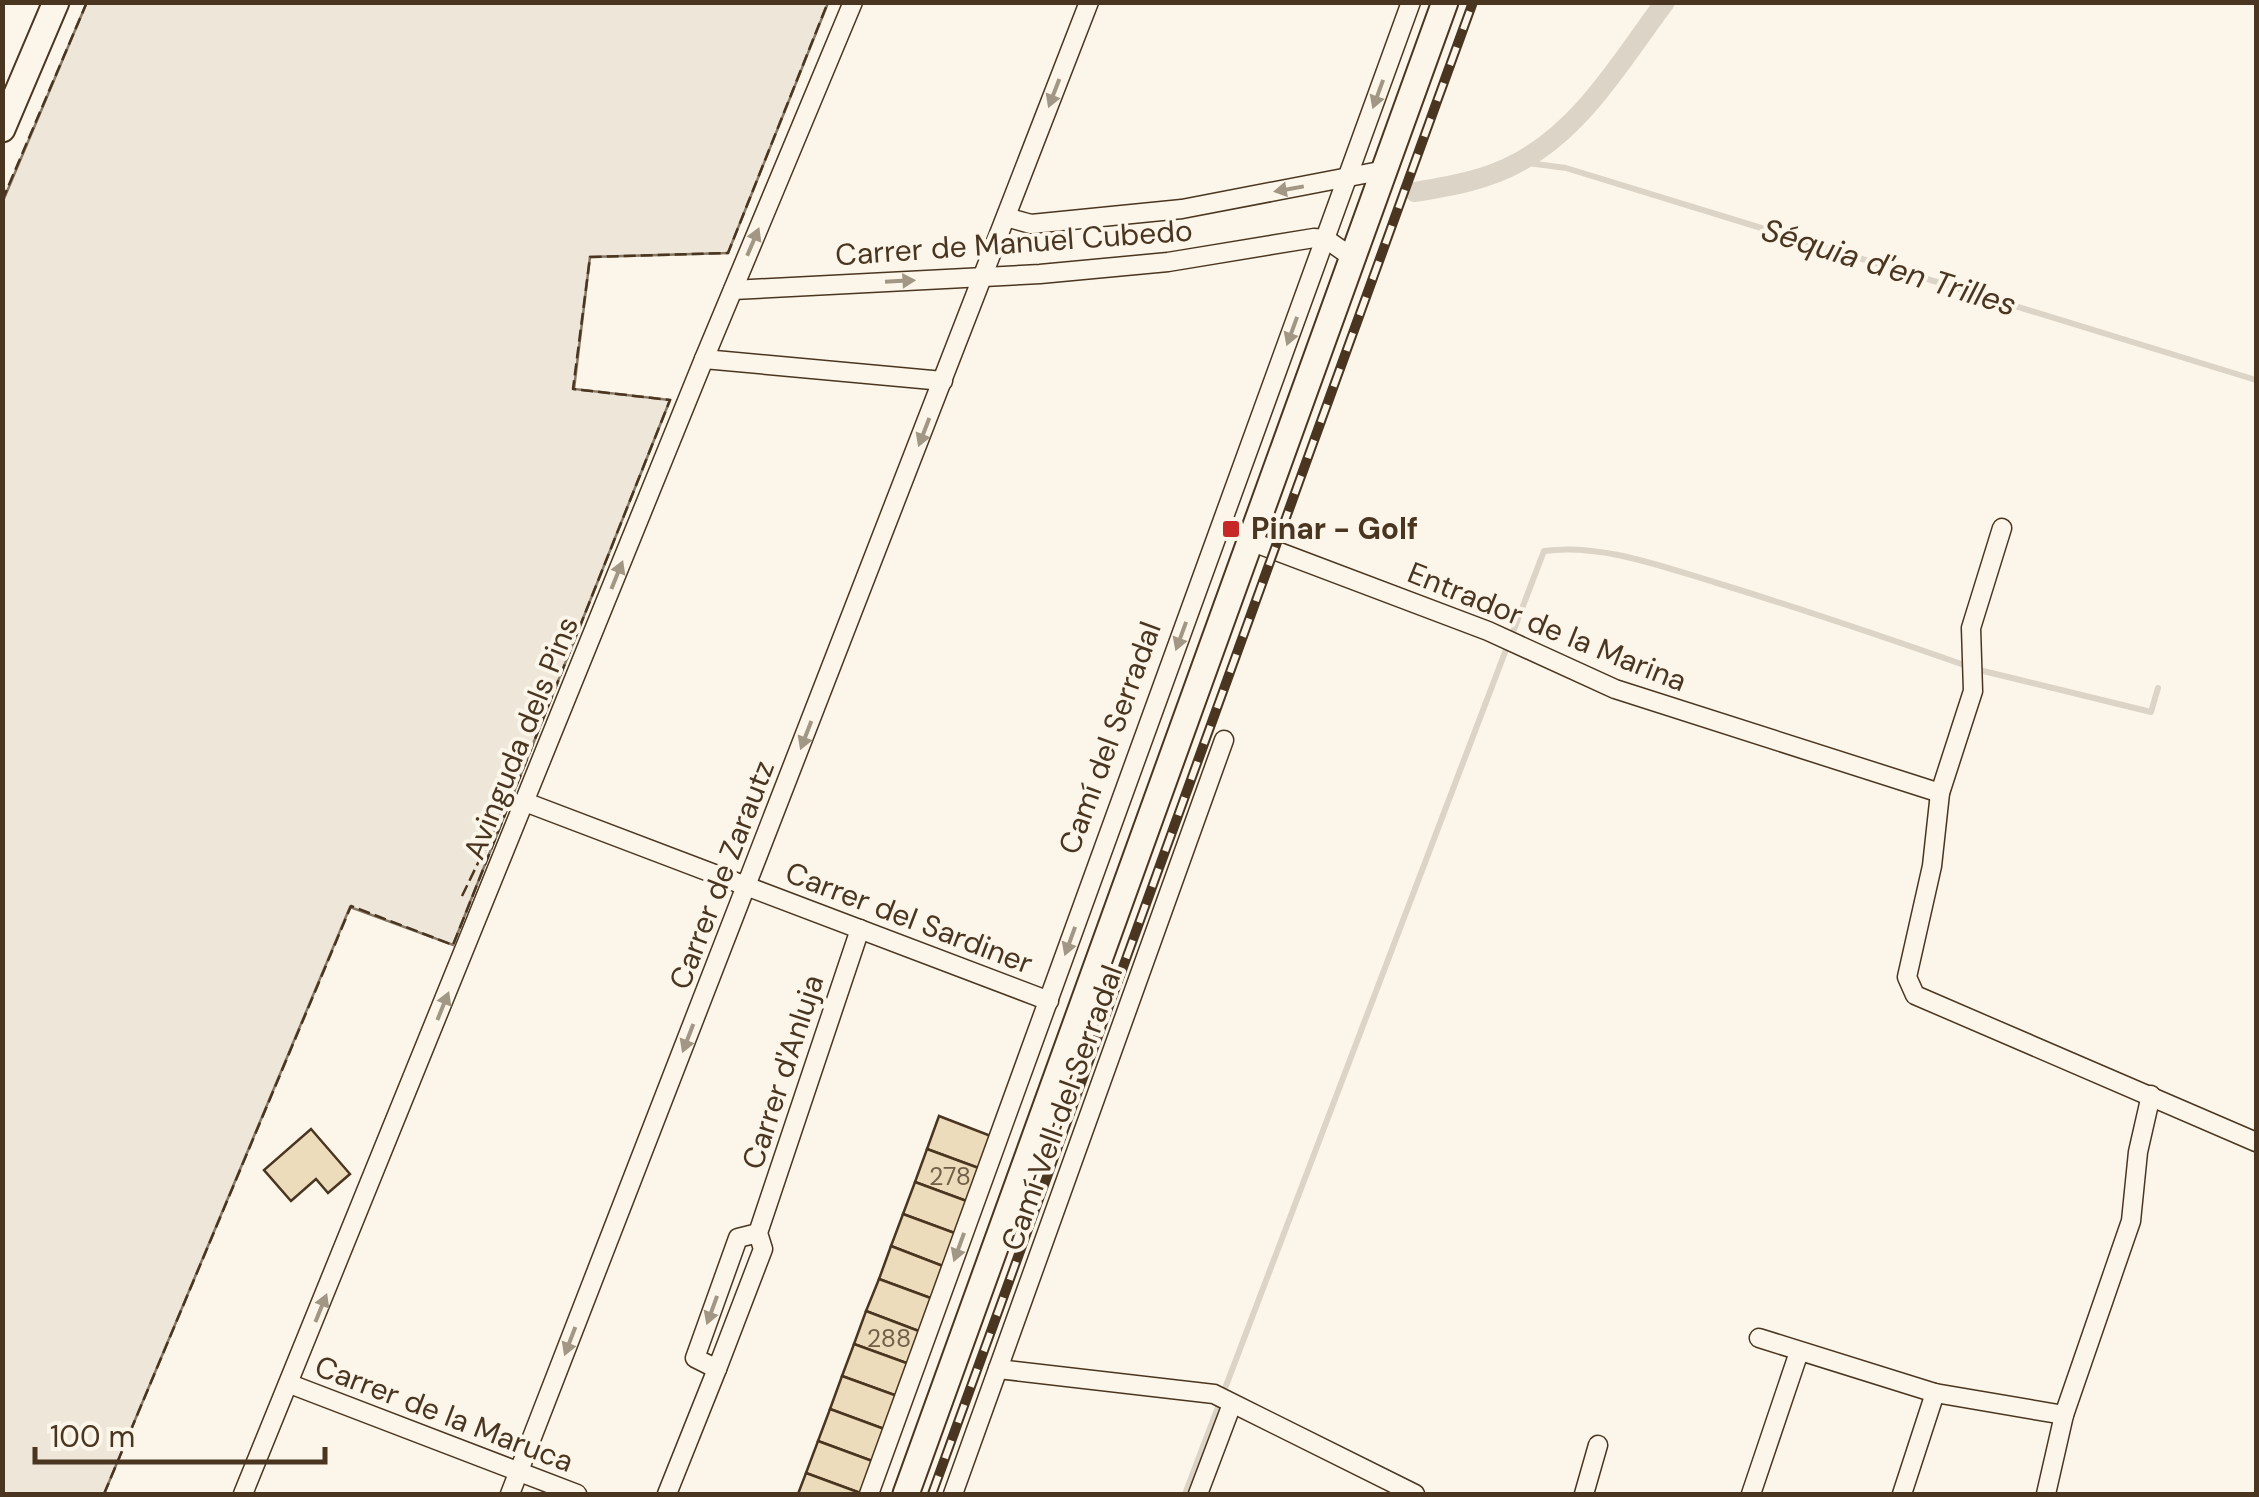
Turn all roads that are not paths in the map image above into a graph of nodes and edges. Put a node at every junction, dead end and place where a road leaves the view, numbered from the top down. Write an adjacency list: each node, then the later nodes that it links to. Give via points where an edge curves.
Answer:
1 (56, 2): 6 (street)
2 (852, 2): 13 (street, Avinguda dels Pins, one-way to 2)
3 (1089, 2): 9 (street, Carrer de Zarautz, one-way to 9)
4 (1410, 2): 8 (street, Camí del Serradal, one-way to 8)
5 (1446, 2): 7 (street)
6 (2, 129)
7 (1385, 170): 8 (street, Carrer de Manuel Cubedo); 11 (street)
8 (1347, 179): 9 (street, Carrer de Manuel Cubedo, one-way to 9, via 1182,209 1031,224); 10 (street, Camí del Serradal)
9 (1006, 217): 12 (street, Carrer de Zarautz)
10 (1326, 239): 11 (street); 12 (street, Carrer de Manuel Cubedo, via 1168,262); 23 (street, Camí del Serradal, one-way to 23)
11 (1353, 258): 17 (street)
12 (984, 276): 13 (street, Carrer de Manuel Cubedo, one-way to 12); 15 (street, Carrer de Zarautz)
13 (733, 290): 14 (street, Avinguda dels Pins)
14 (704, 359): 15 (street); 20 (street, Avinguda dels Pins, one-way to 14)
15 (944, 381): 21 (street, Carrer de Zarautz, one-way to 21)
16 (2002, 528): 19 (street, via 1971,628 1973,690)
17 (1250, 542): 19 (street, Entrador de la Marina, via 1488,630 1615,689); 42 (street)
18 (1224, 740): 30 (street, Camí Vell del Serradal)
19 (1940, 793): 24 (street, via 1932,866 1906,977 1915,995)
20 (525, 802): 21 (street, Carrer del Sardiner); 31 (street, Avinguda dels Pins, one-way to 20)
21 (747, 886): 22 (street, Carrer del Sardiner); 36 (street, Carrer de Zarautz, one-way to 36)
22 (860, 929): 23 (street, Carrer del Sardiner); 26 (street, Carrer d'Anluja)
23 (1048, 1001): 41 (street, Camí del Serradal, one-way to 41)
24 (2151, 1095): 25 (street); 34 (street, via 2131,1221)
25 (2256, 1142)
26 (758, 1232): 29 (street, Carrer d'Anluja, via 762,1249); 29 (street, Carrer d'Anluja, one-way to 29, via 738,1238 695,1358)
27 (1759, 1338): 28 (street)
28 (1798, 1352): 32 (street); 47 (street)
29 (717, 1368): 40 (street, Carrer d'Anluja)
30 (998, 1369): 33 (street, via 1214,1394); 43 (street, Camí Vell del Serradal)
31 (290, 1384): 36 (street, Carrer de la Maruca); 37 (street, Avinguda dels Pins)
32 (1936, 1392): 34 (street); 48 (street)
33 (1232, 1404): 44 (street); 45 (street)
34 (2064, 1415): 49 (street)
35 (1598, 1445): 46 (street)
36 (519, 1472): 38 (street, Carrer de Zarautz); 39 (street, Carrer de la Maruca)
37 (244, 1494)
38 (510, 1494)
39 (578, 1494)
40 (667, 1494)
41 (869, 1494)
42 (906, 1494)
43 (953, 1494)
44 (1198, 1494)
45 (1415, 1494)
46 (1584, 1494)
47 (1751, 1494)
48 (1902, 1494)
49 (2046, 1494)

